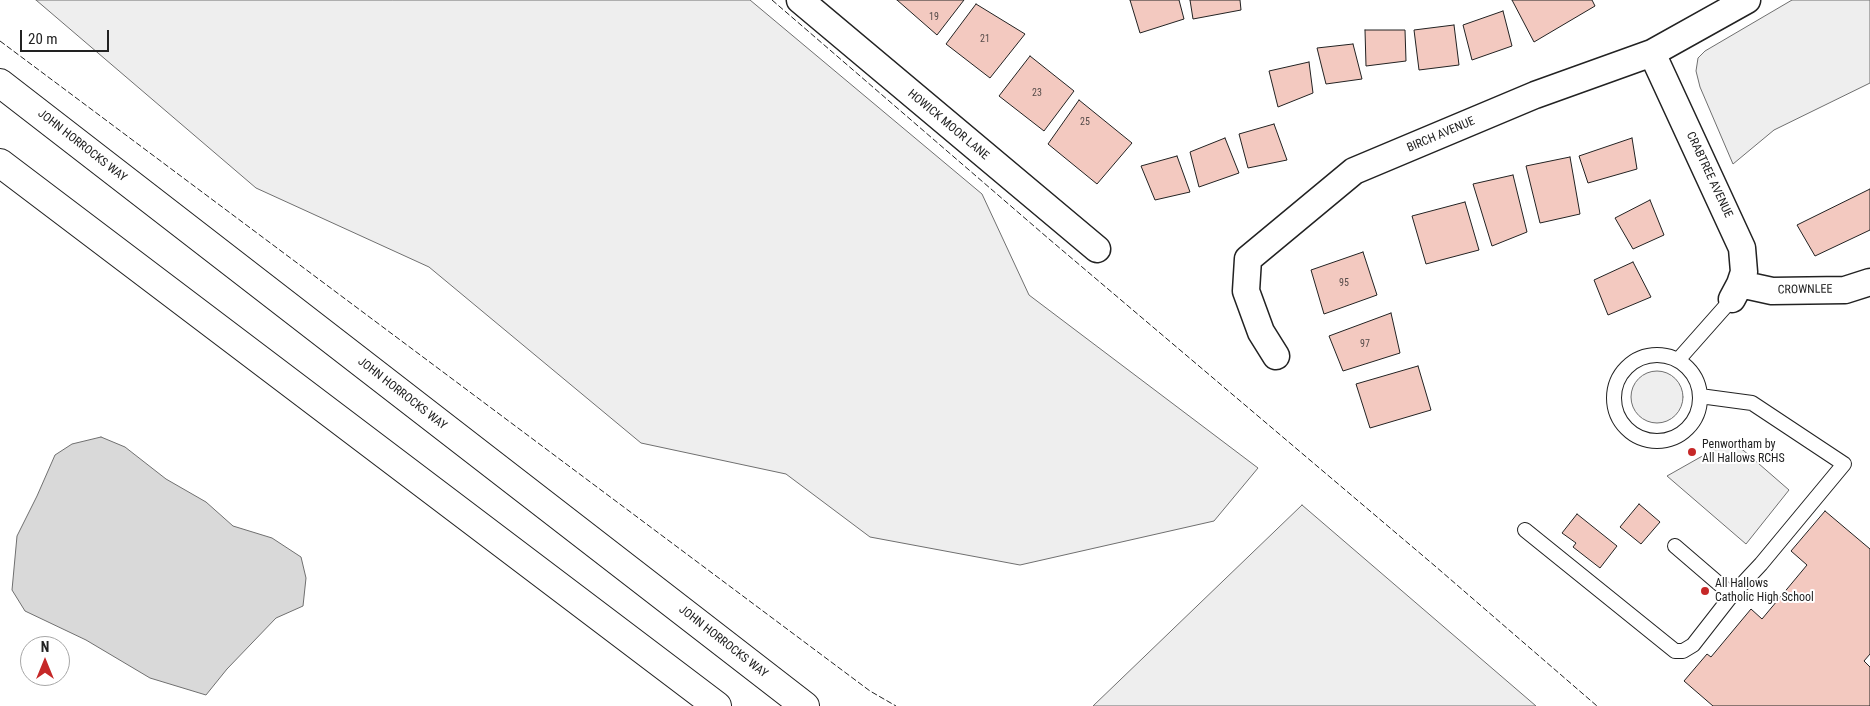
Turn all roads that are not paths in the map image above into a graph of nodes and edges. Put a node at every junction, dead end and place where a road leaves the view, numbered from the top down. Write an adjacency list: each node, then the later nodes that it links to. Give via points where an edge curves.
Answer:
1 (800, 0): 6 (street, HOWICK MOOR LANE)
2 (1747, 0): 3 (street, BIRCH AVENUE)
3 (1652, 53): 8 (street, CRABTREE AVENUE, via 1742,248 1744,272); 9 (street, BIRCH AVENUE, via 1535,95 1354,172 1248,259 1246,290 1261,332)
4 (0, 82): 16 (highway, JOHN HORROCKS WAY)
5 (0, 163): 15 (highway)
6 (1096, 249)
7 (1870, 282): 8 (street, CROWNLEE, via 1845,290)
8 (1736, 292): 10 (lane)
9 (1276, 356)
10 (1678, 360): 11 (lane, via 1690,370); 11 (lane, via 1651,355 1637,359 1625,368 1613,393 1614,408 1620,421 1641,439 1655,442 1670,440 1692,423)
11 (1700, 396): 14 (lane, via 1752,403 1844,464)
12 (1525, 530): 14 (lane, via 1675,651 1693,645)
13 (1675, 546): 14 (lane)
14 (1732, 595)
15 (717, 706)
16 (805, 706)

